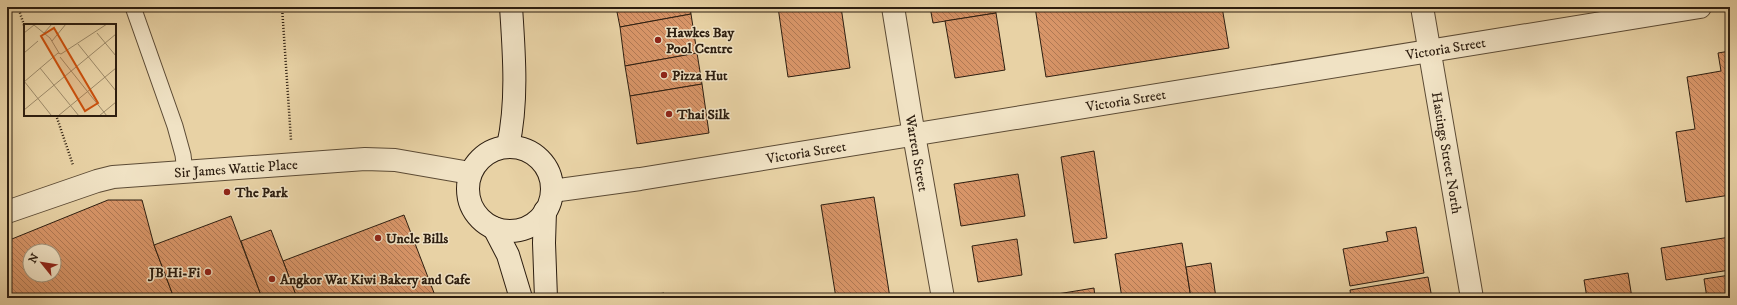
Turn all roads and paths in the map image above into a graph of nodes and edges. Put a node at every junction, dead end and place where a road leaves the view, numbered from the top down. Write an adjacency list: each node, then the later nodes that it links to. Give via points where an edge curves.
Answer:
1 (18, 7): 8 (path)
2 (133, 7): 14 (lane, via 175,126)
3 (282, 7): 13 (path)
4 (512, 7): 12 (street, via 515,55)
5 (893, 7): 11 (street, Warren Street)
6 (1422, 7): 9 (street, Hastings Street North)
7 (1700, 7): 9 (street, Victoria Street)
8 (24, 25)
9 (1430, 51): 11 (street, Victoria Street); 23 (street, Hastings Street North)
10 (56, 116): 16 (path)
11 (914, 134): 17 (street, Victoria Street, via 648,178); 22 (street, Warren Street)
12 (508, 146): 15 (street, via 484,155); 17 (street, via 524,149 539,158 549,174)
13 (292, 164): 14 (street, Sir James Wattie Place); 15 (street, Sir James Wattie Place, via 365,159 395,160)
14 (185, 172): 16 (street, Sir James Wattie Place, via 113,177)
15 (470, 173): 19 (street, via 467,188 470,203 477,216)
16 (81, 186): 18 (street, Sir James Wattie Place)
17 (548, 202): 19 (street, via 542,217 531,225 518,230 503,231); 21 (street, via 544,242)
18 (7, 212)
19 (494, 228): 20 (street, via 508,255)
20 (521, 298)
21 (546, 298)
22 (943, 298)
23 (1472, 298)

